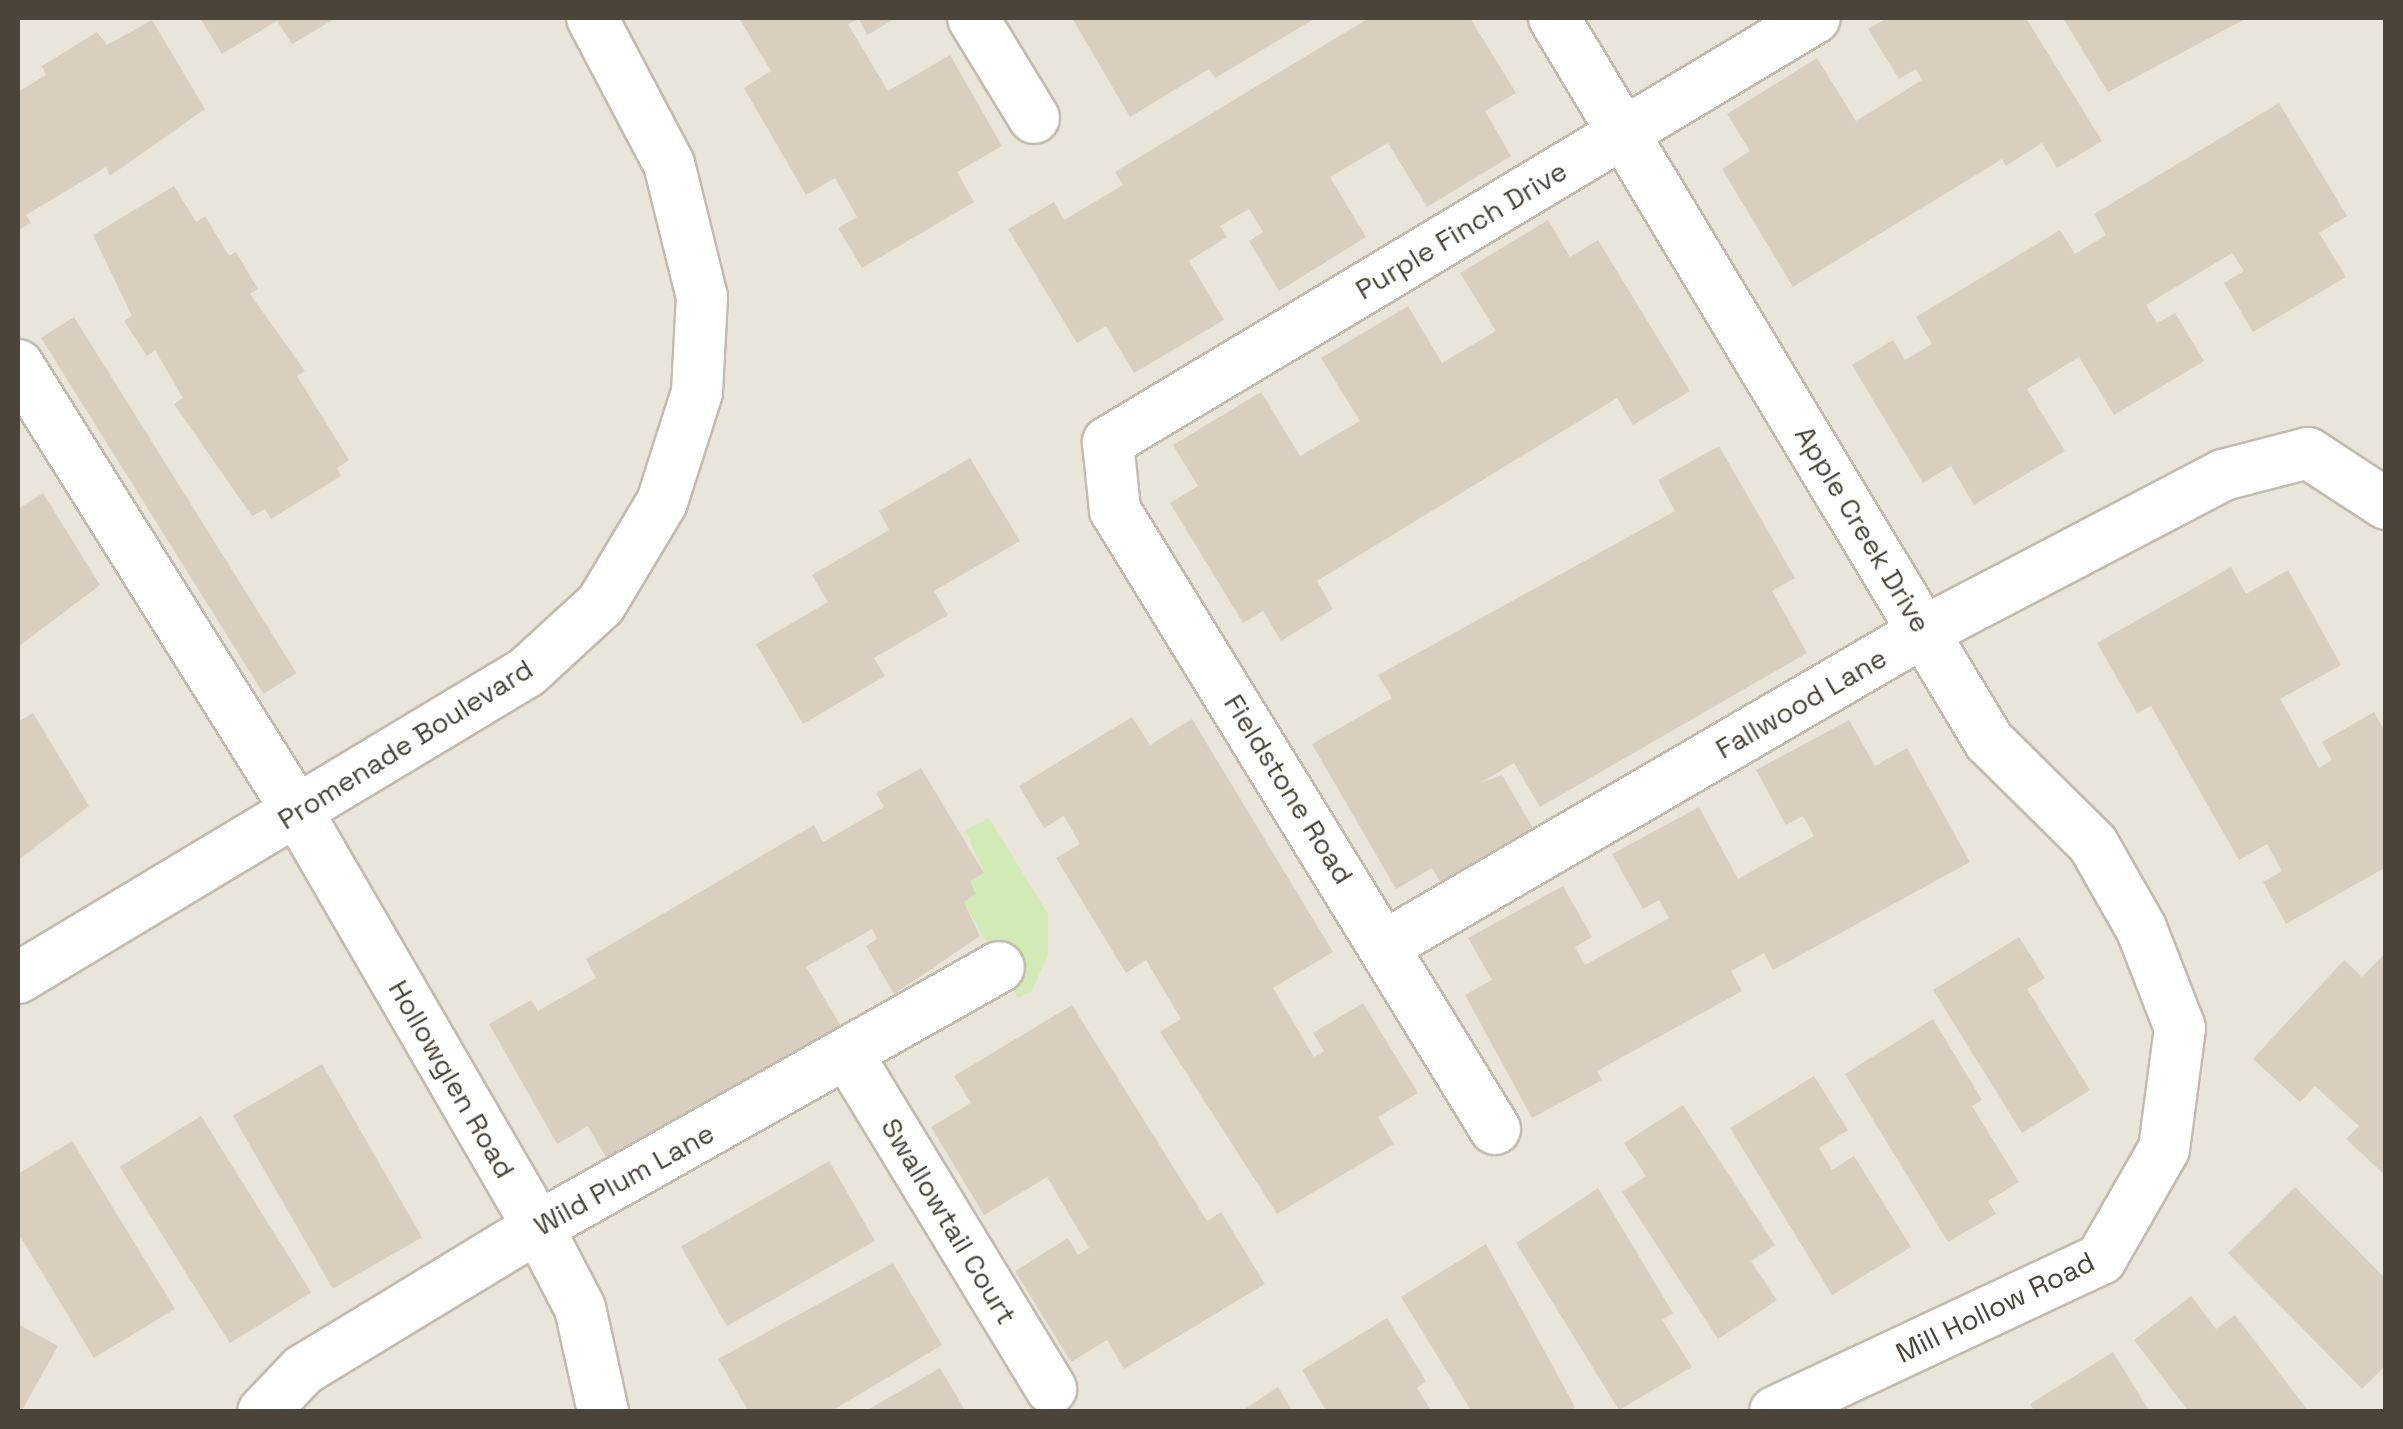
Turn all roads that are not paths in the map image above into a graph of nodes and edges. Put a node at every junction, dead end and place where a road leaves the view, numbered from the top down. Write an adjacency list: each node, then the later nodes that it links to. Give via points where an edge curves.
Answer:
1 (592, 18): 11 (street, Promenade Boulevard, via 669,164 702,297 698,392 662,502 601,604 527,672)
2 (973, 18): 5 (street)
3 (1554, 18): 6 (street, Apple Creek Drive)
4 (1814, 18): 6 (street, Purple Finch Drive)
5 (1034, 118)
6 (1624, 133): 8 (street, Purple Finch Drive); 10 (street, Apple Creek Drive)
7 (18, 365): 11 (street, Hollowglen Road)
8 (1108, 442): 12 (street, Fieldstone Road, via 1116,510)
9 (2386, 504): 10 (street, Fallwood Lane, via 2308,453 2223,475)
10 (1925, 631): 12 (street, Fallwood Lane); 15 (street, Apple Creek Drive, via 1989,741 2092,844 2141,928)
11 (297, 812): 14 (street, Promenade Boulevard); 18 (street, Hollowglen Road)
12 (1386, 945): 17 (street, Fieldstone Road)
13 (999, 967): 16 (street, Wild Plum Lane)
14 (18, 978)
15 (2180, 1028): 22 (street, Mill Hollow Road, via 2164,1149 2102,1259)
16 (847, 1053): 18 (street, Wild Plum Lane); 19 (street, Swallowtail Court)
17 (1495, 1130)
18 (538, 1227): 20 (street, Wild Plum Lane, via 303,1370); 21 (street, Hollowglen Road, via 580,1308)
19 (1051, 1390)
20 (263, 1412)
21 (603, 1412)
22 (1775, 1412)

